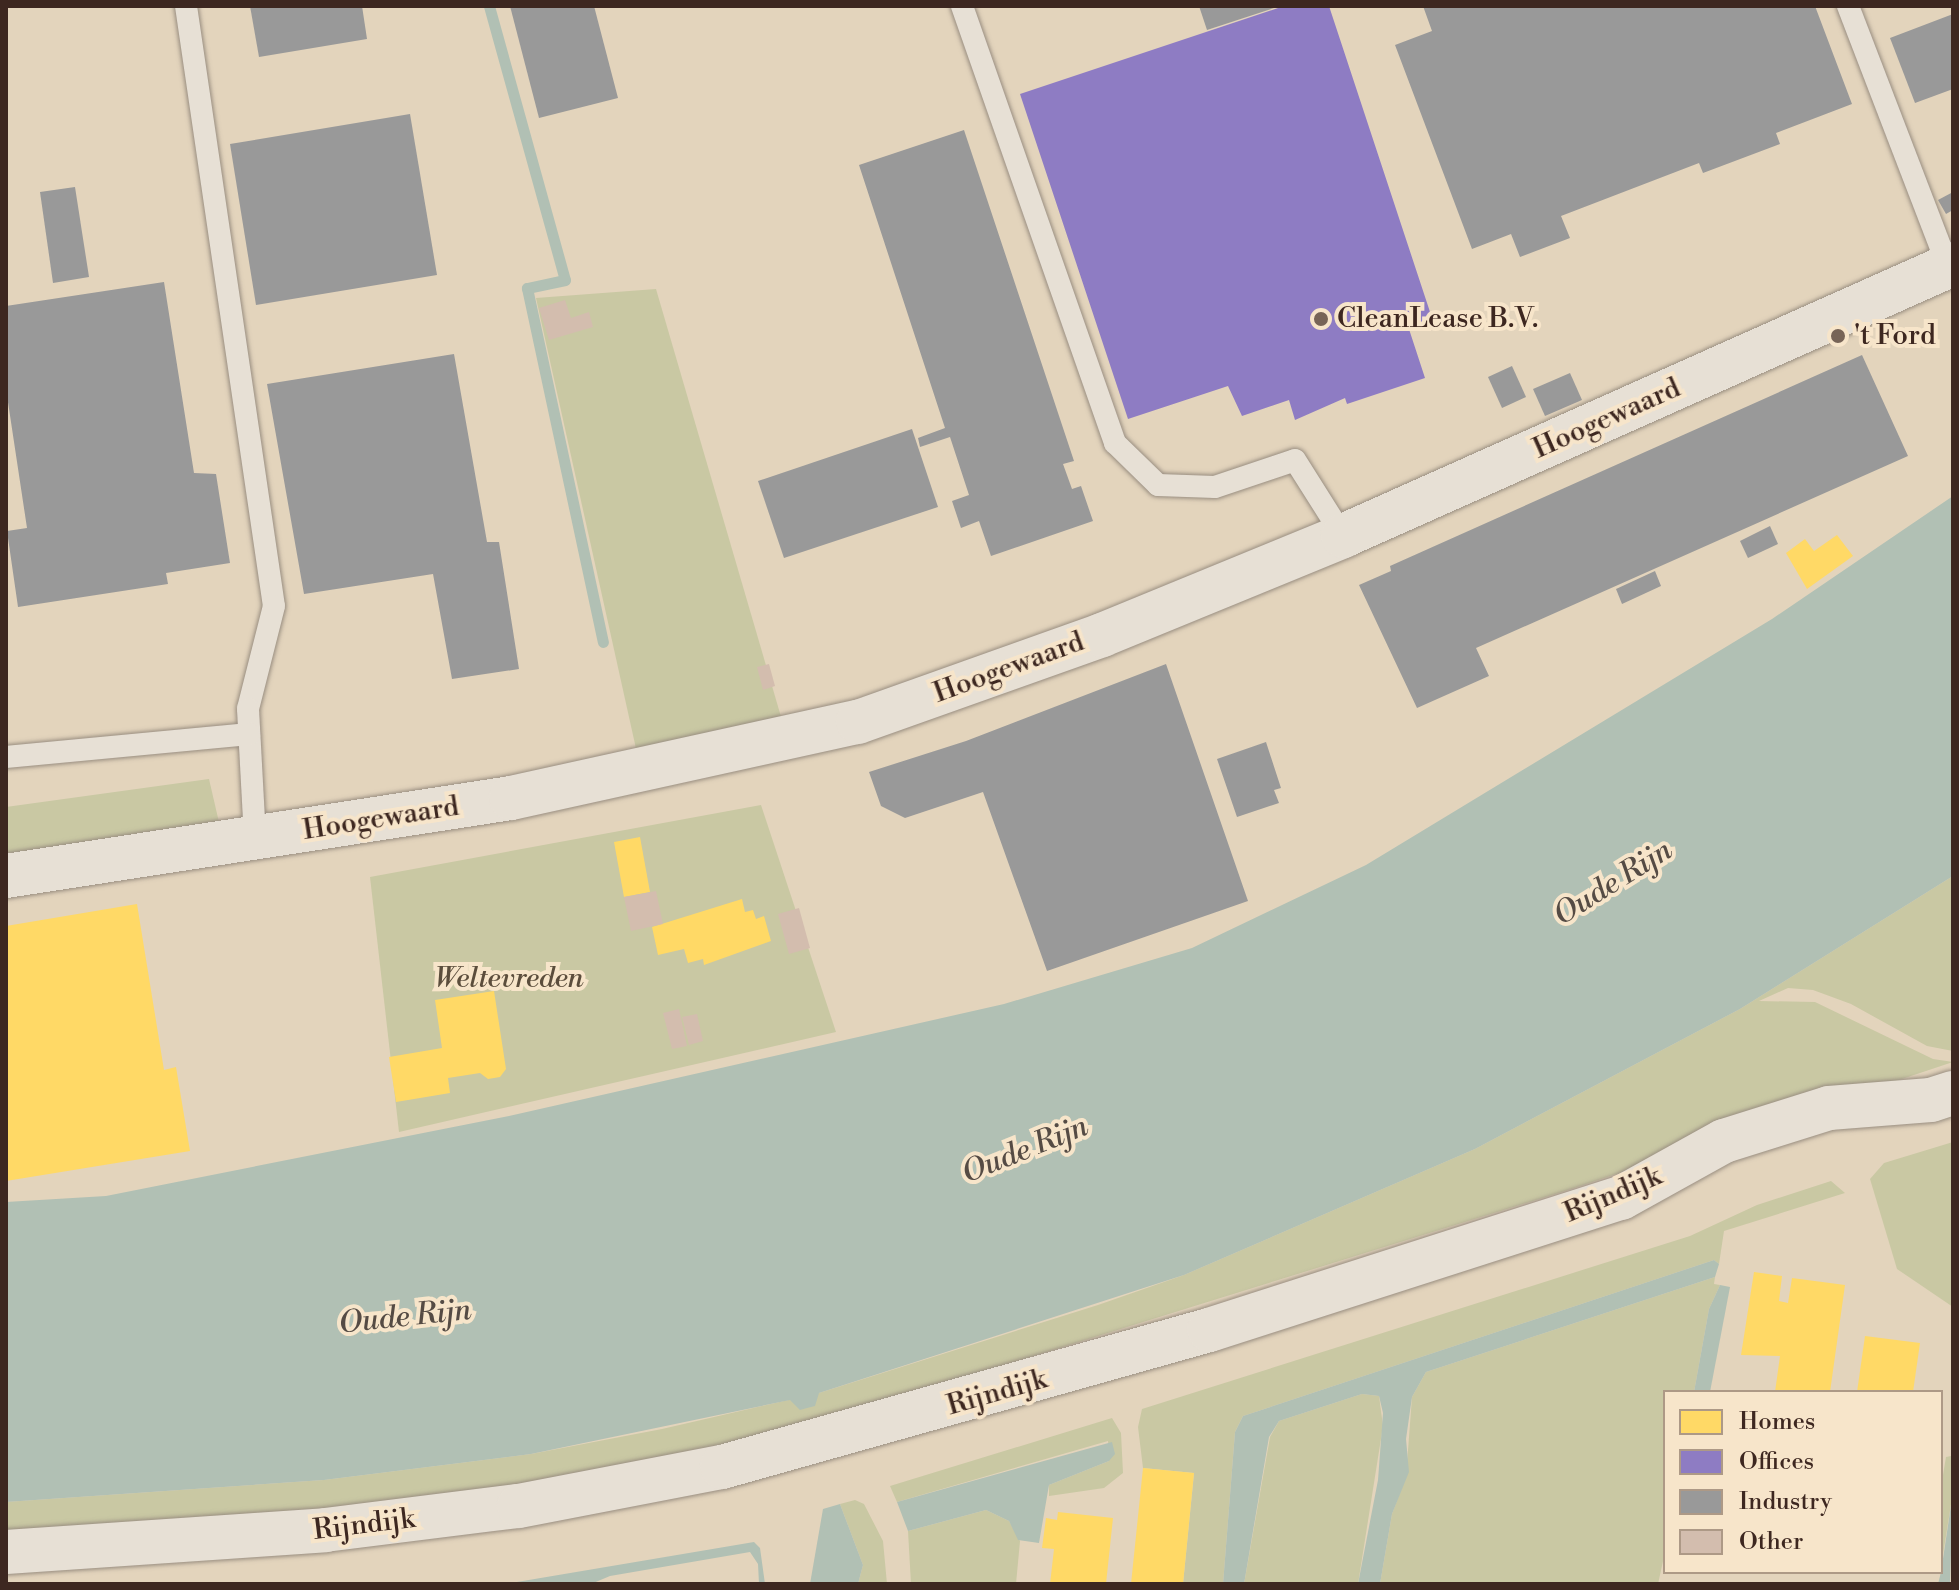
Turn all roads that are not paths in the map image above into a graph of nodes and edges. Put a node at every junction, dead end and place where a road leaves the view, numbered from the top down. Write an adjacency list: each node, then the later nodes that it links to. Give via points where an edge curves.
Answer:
1 (186, 6): 6 (lane, via 274,606 248,709)
2 (962, 6): 5 (lane, via 1115,443 1158,485 1215,487 1295,460)
3 (1848, 6): 4 (lane)
4 (1950, 265): 5 (street, Hoogewaard)
5 (1343, 536): 8 (street, Hoogewaard, via 1102,635 858,722 511,798)
6 (249, 734): 7 (lane); 8 (lane)
7 (6, 757)
8 (255, 840): 9 (street, Hoogewaard)
9 (6, 876)
10 (1953, 1093): 11 (street, Rijndijk, via 1931,1100 1829,1108 1724,1141 1621,1198 1209,1330 722,1467 519,1506 325,1530)
11 (6, 1552)

